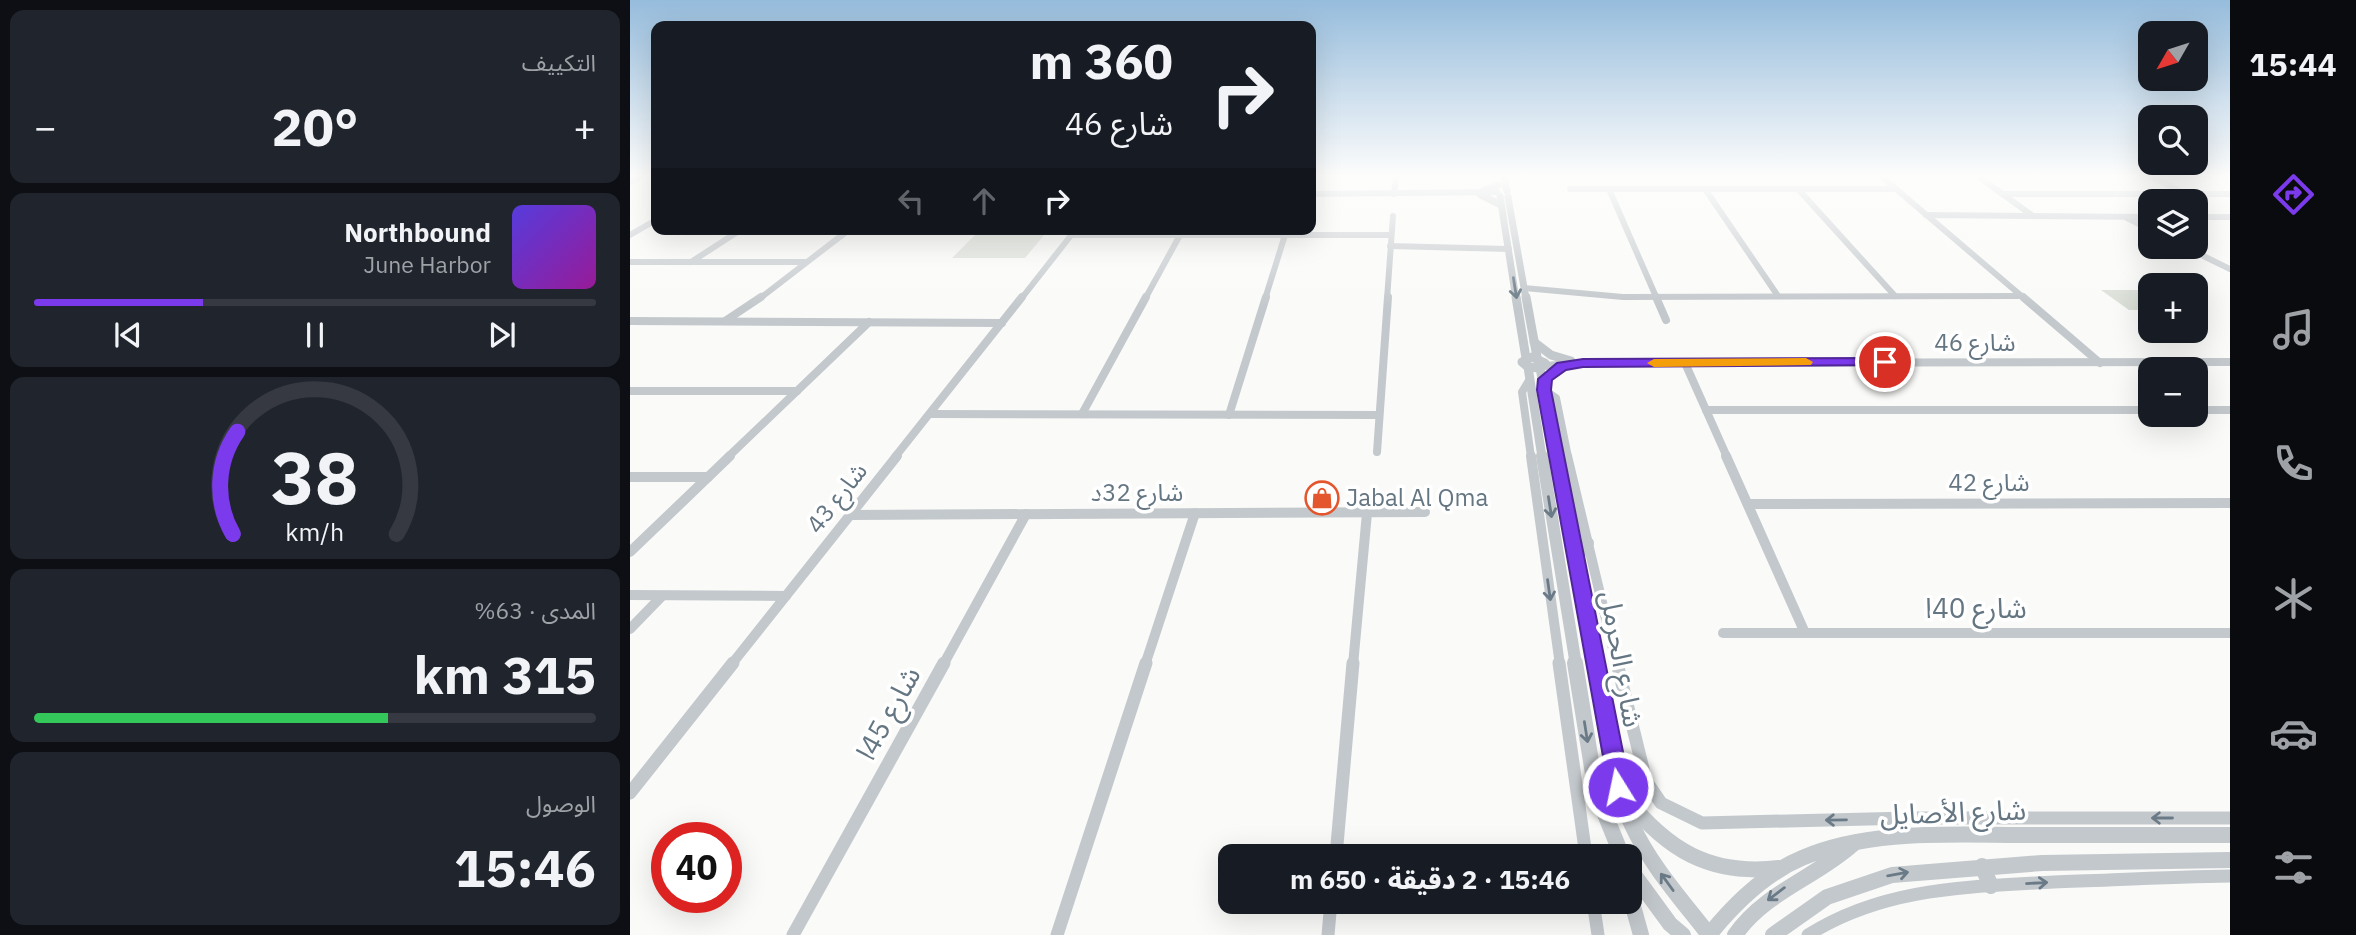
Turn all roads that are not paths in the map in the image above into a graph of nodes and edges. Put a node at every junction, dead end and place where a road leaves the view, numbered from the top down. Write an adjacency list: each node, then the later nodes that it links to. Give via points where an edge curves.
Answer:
1 (1393, 221): 15 (street)
2 (1505, 221): 16 (street, شارع الحرمل)
3 (1508, 221): 23 (street, شارع الحرمل)
4 (1623, 221): 24 (street)
5 (1727, 221): 25 (street)
6 (1827, 221): 26 (street)
7 (1931, 221): 27 (street)
8 (651, 223): 9 (street)
9 (630, 235)
10 (733, 235): 20 (street)
11 (842, 235): 21 (street)
12 (1072, 235): 34 (street, شارع 43)
13 (1180, 235): 14 (street); 50 (street)
14 (1284, 235): 15 (street); 51 (street)
15 (1391, 235): 17 (street)
16 (1508, 245): 17 (street); 42 (street, شارع الحرمل, one-way to 42)
17 (1391, 246): 52 (street)
18 (2208, 258): 22 (street)
19 (630, 262): 20 (street)
20 (691, 262): 21 (street)
21 (806, 262): 28 (street)
22 (2230, 267)
23 (1524, 288): 24 (street); 35 (street, شارع الحرمل)
24 (1656, 296): 25 (street); 29 (street)
25 (1778, 296): 26 (street)
26 (1895, 296): 27 (street)
27 (2018, 296): 36 (street)
28 (752, 304): 31 (street); 32 (street)
29 (1666, 320)
30 (630, 321): 31 (street)
31 (724, 321): 32 (street)
32 (735, 321): 33 (street)
33 (869, 322): 34 (street); 44 (street)
34 (1003, 322): 49 (street, شارع 43)
35 (1534, 342): 38 (street); 42 (street, شارع الحرمل)
36 (2073, 344): 40 (street); 41 (street)
37 (2230, 362): 41 (street, شارع 46)
38 (1569, 363): 39 (street, شارع 46); 42 (street, شارع 46); 42 (street, via 1552,372)
39 (1685, 363): 40 (street, شارع 46); 45 (street)
40 (2088, 363): 41 (street, شارع 46)
41 (2100, 363)
42 (1536, 370): 63 (street, via 1556,398); 65 (street, شارع الحرمل); 78 (street, one-way to 78, via 1523,395); 79 (street, شارع الحرمل, one-way to 79, via 1592,771)
43 (630, 391): 44 (street)
44 (797, 391): 55 (street)
45 (1706, 410): 46 (street); 57 (street)
46 (2138, 410)
47 (2208, 411): 48 (street)
48 (2230, 411)
49 (930, 414): 50 (street); 62 (street, شارع 43)
50 (1082, 414): 51 (street)
51 (1229, 415): 52 (street)
52 (1379, 415): 53 (street)
53 (1377, 452)
54 (630, 477): 55 (street)
55 (708, 477): 64 (street)
56 (2230, 503): 57 (street, شارع 42)
57 (1748, 504): 71 (street)
58 (1425, 512): 60 (street, شارع 32د)
59 (1195, 513): 60 (street, شارع 32د); 61 (street, شارع 32د); 91 (street)
60 (1367, 513): 77 (street)
61 (1026, 514): 62 (street, شارع 32د); 90 (street, شارع 45ا)
62 (850, 515): 68 (street, شارع 43)
63 (1588, 543): 65 (street); 75 (street, one-way to 63, via 1702,823 1661,803 1646,781)
64 (630, 552)
65 (1577, 557): 73 (street, شارع الحرمل)
66 (630, 596): 67 (street)
67 (662, 596): 68 (street); 69 (street)
68 (786, 596): 74 (street, شارع 43)
69 (630, 629)
70 (1723, 633): 71 (street, شارع 40ا)
71 (1805, 633): 72 (street, شارع 40ا)
72 (2230, 633)
73 (1618, 787): 83 (street, via 1650,826 1696,860 1749,871); 96 (street, شارع الحرمل, one-way to 73, via 1653,863)
74 (630, 793)
75 (2230, 818)
76 (2230, 835): 80 (street, شارع الأصايل, via 1919,837)
77 (1337, 844)
78 (1584, 844)
79 (1615, 844)
80 (1853, 844): 83 (street, شارع الأصايل); 97 (street, one-way to 97, via 1835,861 1776,894)
81 (2230, 860): 82 (street, شارع الأصايل)
82 (1982, 866): 86 (street); 98 (street, شارع الأصايل, one-way to 82, via 1806,909 1862,882)
83 (1785, 867): 96 (street, شارع الأصايل, via 1737,904)
84 (2230, 876): 86 (street, one-way to 84)
85 (1642, 885): 95 (street)
86 (1991, 886): 99 (street, via 1876,900)
87 (1330, 914): 92 (street)
88 (1595, 914): 93 (street)
89 (1635, 914): 94 (street)
90 (793, 935)
91 (1057, 935)
92 (1328, 935)
93 (1598, 935)
94 (1640, 935)
95 (1683, 935)
96 (1709, 935)
97 (1735, 935)
98 (1773, 935)
99 (1808, 935)

